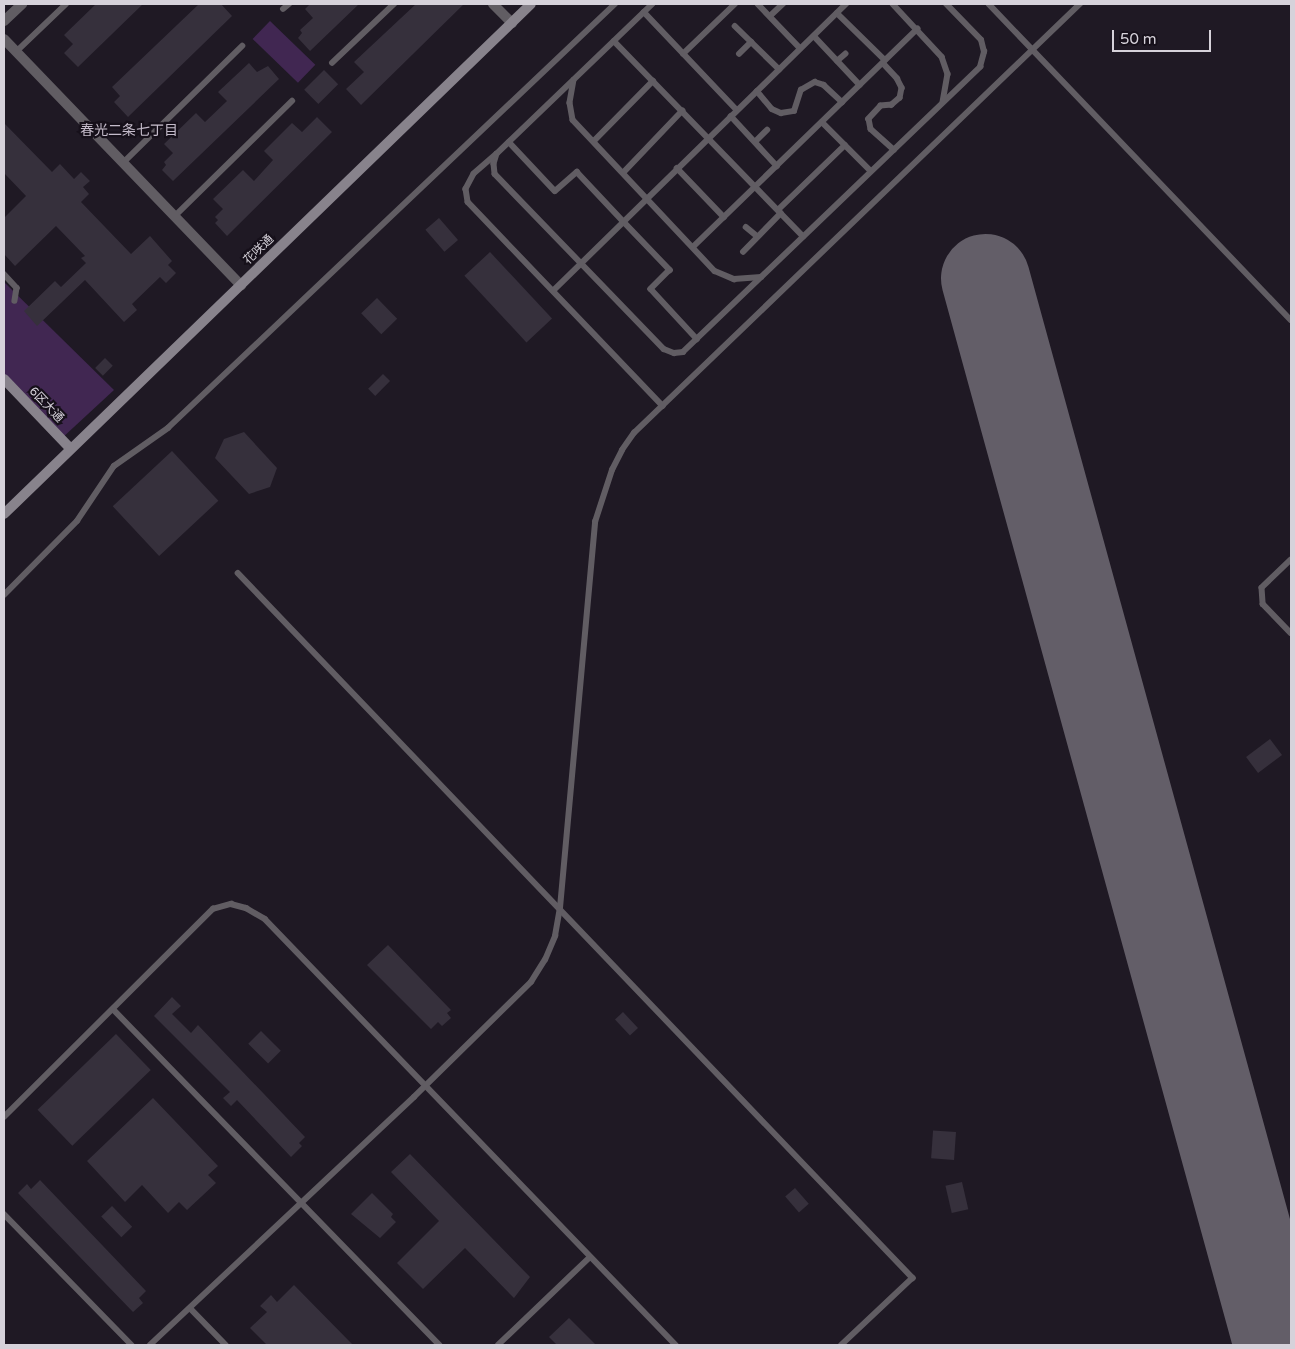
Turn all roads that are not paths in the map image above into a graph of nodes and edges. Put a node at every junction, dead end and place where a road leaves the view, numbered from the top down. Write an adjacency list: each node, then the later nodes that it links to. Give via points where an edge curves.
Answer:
1 (22, 4): 21 (street)
2 (66, 4): 32 (lane)
3 (289, 4): 17 (lane)
4 (394, 4): 38 (lane)
5 (493, 4): 22 (street)
6 (531, 4): 22 (street, 花咲通)
7 (615, 4): 89 (lane, via 168,428 114,466 77,521)
8 (653, 4): 18 (lane)
9 (735, 4): 33 (lane)
10 (758, 4): 20 (lane)
11 (782, 4): 20 (lane)
12 (846, 4): 19 (lane)
13 (893, 4): 24 (lane)
14 (946, 4): 46 (lane, via 981,40 984,52 980,67)
15 (989, 4): 31 (lane)
16 (1080, 4): 31 (lane)
17 (283, 9)
18 (644, 12): 27 (lane); 33 (lane)
19 (837, 13): 25 (lane); 37 (lane)
20 (770, 16): 30 (lane)
21 (4, 21)
22 (512, 22): 78 (street, 花咲通)
23 (736, 26): 28 (lane)
24 (917, 29): 37 (lane); 46 (lane, via 942,57 948,74)
25 (814, 36): 30 (lane); 36 (lane)
26 (4, 39): 32 (street)
27 (614, 41): 40 (lane); 41 (lane)
28 (751, 42): 34 (lane); 39 (lane)
29 (242, 46): 59 (lane)
30 (800, 48): 39 (lane)
31 (1034, 51): 81 (lane); 84 (lane)
32 (16, 52): 59 (street)
33 (683, 54): 47 (lane)
34 (739, 54)
35 (845, 54): 36 (lane)
36 (838, 61): 42 (lane)
37 (884, 62): 42 (lane); 57 (lane, via 898,78 902,88 900,98 892,105 880,106 869,119 871,129)
38 (332, 63)
39 (778, 69): 43 (lane)
40 (574, 79): 53 (lane); 54 (lane, via 570,103 573,120)
41 (653, 81): 48 (lane); 54 (lane)
42 (860, 84): 45 (lane)
43 (757, 91): 45 (lane, via 772,109 781,113 794,111 801,90 815,82 824,85); 47 (lane)
44 (292, 101): 67 (lane)
45 (842, 102): 50 (lane)
46 (943, 102): 57 (lane)
47 (737, 110): 49 (lane)
48 (682, 111): 52 (lane); 63 (lane)
49 (731, 116): 52 (lane); 55 (lane)
50 (822, 122): 56 (lane); 60 (lane)
51 (767, 130): 55 (lane)
52 (709, 138): 61 (lane); 64 (lane)
53 (509, 142): 58 (lane); 69 (lane, via 555,191 577,172)
54 (594, 142): 63 (lane)
55 (755, 142): 60 (lane)
56 (845, 145): 62 (lane); 66 (lane)
57 (894, 150): 62 (lane)
58 (497, 154): 75 (lane, via 495,174); 79 (lane, via 474,174 466,189 468,202)
59 (123, 163): 67 (street)
60 (777, 166): 64 (lane)
61 (677, 168): 65 (lane); 68 (lane)
62 (872, 171): 72 (lane)
63 (623, 173): 65 (lane)
64 (756, 187): 66 (lane); 68 (lane)
65 (647, 198): 69 (lane); 73 (lane)
66 (780, 212): 71 (lane); 72 (lane)
67 (174, 216): 78 (street)
68 (724, 217): 73 (lane)
69 (623, 221): 75 (lane); 82 (lane, via 670,270 651,289)
70 (746, 227): 71 (lane)
71 (757, 236): 74 (lane)
72 (803, 236): 77 (lane)
73 (693, 247): 77 (lane, via 715,270 734,279)
74 (743, 252)
75 (580, 263): 79 (lane); 82 (lane, via 664,349 683,352)
76 (4, 274): 80 (lane, via 17,288)
77 (761, 277): 82 (lane)
78 (241, 285): 85 (street, 花咲通)
79 (553, 291): 84 (lane)
80 (15, 300)
81 (1291, 320)
82 (697, 339)
83 (4, 379): 85 (street, 6区大通)
84 (663, 406): 91 (lane, via 622,450 595,522)
85 (70, 448): 86 (street, 花咲通)
86 (4, 514)
87 (1291, 560): 90 (lane, via 1262,588 1263,604)
88 (238, 573): 91 (lane)
89 (4, 595)
90 (1291, 633)
91 (560, 908): 93 (lane, via 555,936 531,982); 105 (lane, via 913,1278)
92 (114, 1010): 93 (lane, via 213,909 231,904 265,919); 94 (lane); 95 (lane)
93 (424, 1084): 95 (lane); 97 (lane)
94 (4, 1117)
95 (302, 1203): 98 (lane); 102 (lane)
96 (4, 1214): 99 (lane)
97 (590, 1256): 103 (lane); 104 (lane)
98 (191, 1309): 100 (lane); 101 (lane)
99 (132, 1345)
100 (150, 1345)
101 (226, 1345)
102 (440, 1345)
103 (498, 1345)
104 (676, 1345)
105 (842, 1345)

